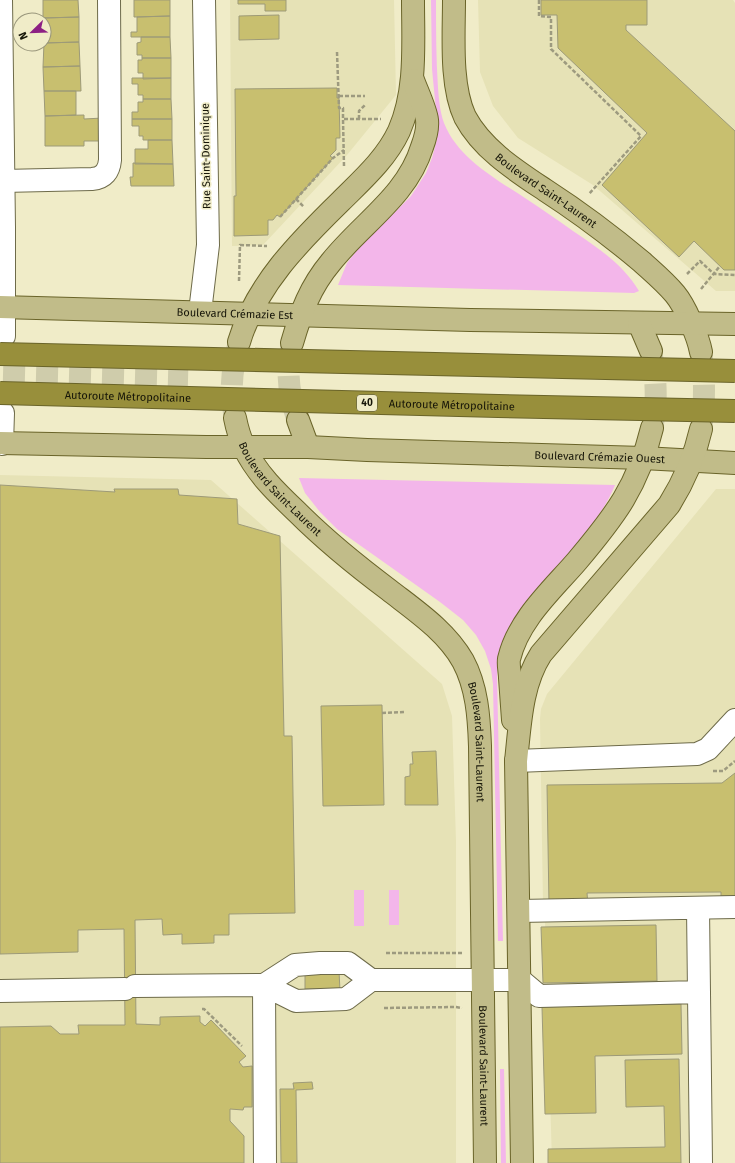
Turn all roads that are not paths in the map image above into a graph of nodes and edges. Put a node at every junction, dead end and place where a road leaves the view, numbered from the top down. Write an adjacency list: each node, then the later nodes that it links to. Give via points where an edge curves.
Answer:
1 (1, 0): 7 (street)
2 (109, 0): 7 (street, via 108,171 92,180)
3 (204, 0): 10 (street, Rue Saint-Dominique, via 208,245)
4 (413, 0): 6 (main road)
5 (454, 0): 14 (main road, Boulevard Saint-Laurent, via 458,96 465,116 478,137 510,166 598,226 644,264 676,295)
6 (413, 80): 11 (main road, via 404,118 388,150 294,248); 12 (main road, via 427,119 424,141 414,167 396,193 331,262 312,288)
7 (3, 181): 8 (street)
8 (2, 211): 9 (street)
9 (2, 307): 10 (main road, Boulevard Crémazie Est); 18 (street)
10 (200, 312): 11 (main road, Boulevard Crémazie Est)
11 (250, 313): 12 (main road, Boulevard Crémazie Est); 16 (main road)
12 (300, 315): 13 (main road, Boulevard Crémazie Est); 17 (main road)
13 (639, 323): 14 (main road); 19 (main road)
14 (691, 323): 15 (main road); 20 (main road, Boulevard Saint-Laurent)
15 (735, 324)
16 (239, 342)
17 (292, 343)
18 (2, 345): 21 (highway, bridge)
19 (651, 351)
20 (701, 352)
21 (735, 371)
22 (1, 403): 23 (highway, Autoroute Métropolitaine / 40, bridge, via 498,406); 28 (street)
23 (735, 411)
24 (235, 418): 29 (main road, Boulevard Saint-Laurent)
25 (298, 420): 30 (main road)
26 (652, 428): 31 (main road)
27 (701, 429): 32 (main road)
28 (1, 443): 29 (main road)
29 (244, 447): 30 (main road); 40 (main road, Boulevard Saint-Laurent, via 277,493 316,531 442,633 460,656 470,678 479,724)
30 (308, 447): 31 (main road, Boulevard Crémazie Ouest)
31 (643, 458): 32 (main road, Boulevard Crémazie Ouest); 35 (main road, via 621,505 524,624 512,650 509,661)
32 (692, 461): 33 (main road, Boulevard Crémazie Ouest); 35 (main road, via 675,495 662,513 537,660 524,700)
33 (735, 463)
34 (735, 720): 35 (street, via 708,749 697,754)
35 (516, 761): 38 (main road)
36 (735, 907): 37 (street)
37 (698, 908): 38 (street); 44 (street)
38 (519, 911): 41 (main road)
39 (371, 980): 40 (street); 42 (street, via 346,999 296,1001); 42 (street, via 348,963 320,963 295,965)
40 (482, 980): 41 (street); 46 (main road, Boulevard Saint-Laurent)
41 (520, 980): 44 (street, via 539,996); 47 (main road)
42 (264, 985): 43 (street); 45 (street)
43 (0, 991)
44 (698, 992): 48 (street)
45 (265, 1163)
46 (484, 1163)
47 (522, 1163)
48 (701, 1163)

